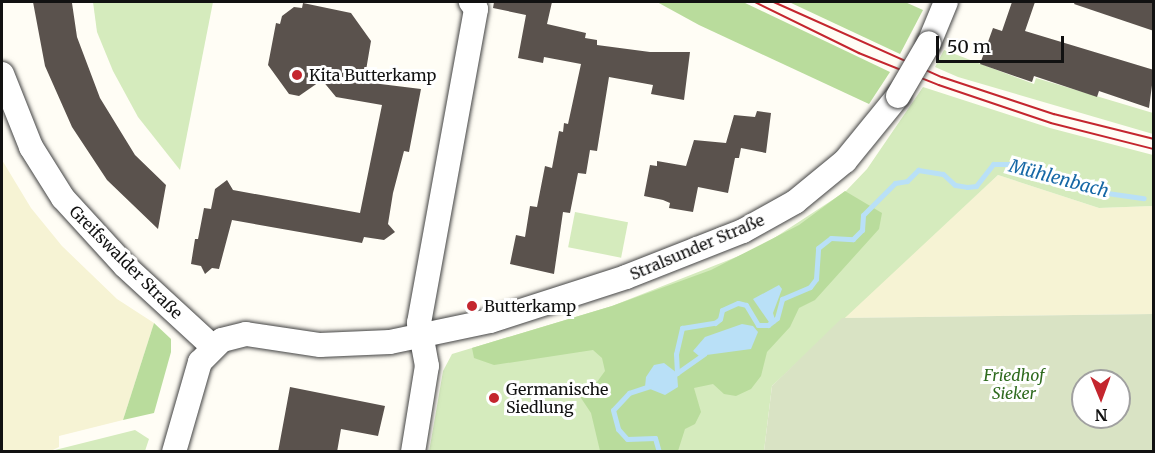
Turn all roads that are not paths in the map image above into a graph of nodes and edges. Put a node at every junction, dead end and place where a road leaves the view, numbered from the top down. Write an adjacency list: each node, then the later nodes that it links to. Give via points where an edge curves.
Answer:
1 (471, 2): 4 (street, via 476,9 425,282)
2 (946, 2): 4 (street, Stralsunder Straße, bridge, via 929,43 898,96 860,144 795,202 743,231 587,290 490,321)
3 (2, 74): 5 (street, Greifswalder Straße, via 31,147 84,224)
4 (421, 335): 5 (street, Stralsunder Straße, via 345,346 246,334); 7 (street, via 427,366)
5 (213, 347): 6 (street, via 200,362)
6 (174, 452)
7 (413, 452)

